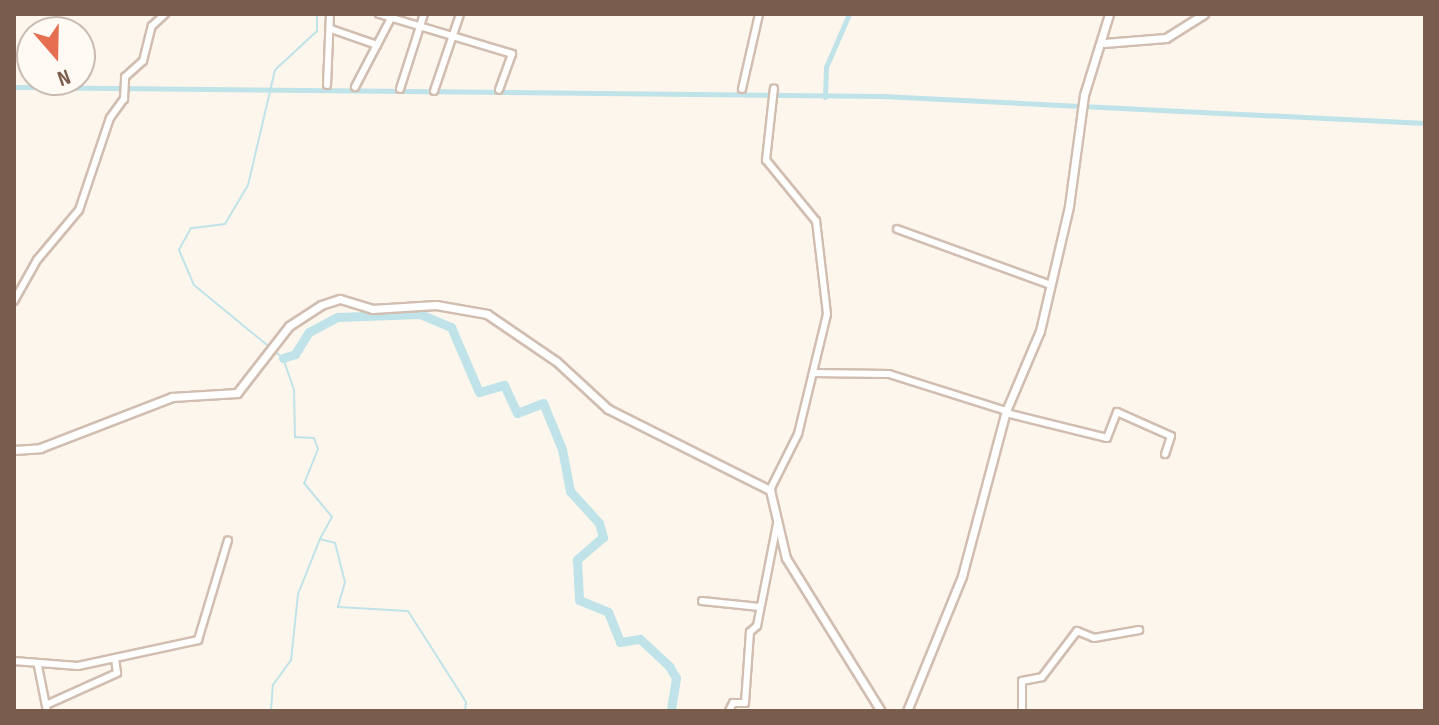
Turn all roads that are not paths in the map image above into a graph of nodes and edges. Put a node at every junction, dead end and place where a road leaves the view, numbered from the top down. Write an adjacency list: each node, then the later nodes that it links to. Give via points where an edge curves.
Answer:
1 (165, 14): 24 (street, via 152,26 143,61 125,77 124,99 110,118 79,210 37,260)
2 (330, 14): 11 (street)
3 (379, 14): 9 (street)
4 (424, 14): 10 (street)
5 (460, 14): 12 (street)
6 (759, 14): 18 (street)
7 (1109, 14): 13 (street)
8 (1204, 14): 13 (street, via 1166,38)
9 (391, 18): 10 (street); 14 (street)
10 (419, 27): 12 (street); 17 (street)
11 (331, 29): 14 (street); 15 (street)
12 (451, 36): 19 (street, via 512,54); 21 (street)
13 (1104, 43): 23 (street, via 1084,95)
14 (377, 45): 16 (street)
15 (327, 85)
16 (355, 87)
17 (400, 89)
18 (742, 89)
19 (499, 90)
20 (774, 90): 25 (street, via 766,160 816,221 827,314)
21 (434, 91)
22 (897, 229): 23 (street)
23 (1051, 285): 26 (street, via 1033,355)
24 (14, 301)
25 (813, 373): 26 (street, via 889,374); 29 (street, via 798,434)
26 (1006, 412): 28 (street, via 1107,438 1117,412 1171,436); 41 (street, via 962,576)
27 (14, 450): 29 (street, via 40,448 172,397 237,393 304,313 340,299 372,309 436,305 487,314 547,353 608,409)
28 (1165, 454)
29 (770, 490): 30 (street)
30 (777, 524): 33 (street); 40 (street, via 786,558)
31 (228, 540): 35 (street, via 202,638)
32 (702, 601): 33 (street)
33 (760, 607): 39 (street, via 750,632 745,703 733,703)
34 (1139, 630): 42 (street, via 1094,638 1077,631 1042,677 1022,681)
35 (115, 658): 37 (street); 38 (street, via 117,673)
36 (14, 661): 37 (street)
37 (38, 666): 38 (street)
38 (47, 708)
39 (729, 711)
40 (881, 711)
41 (907, 711)
42 (1022, 711)

